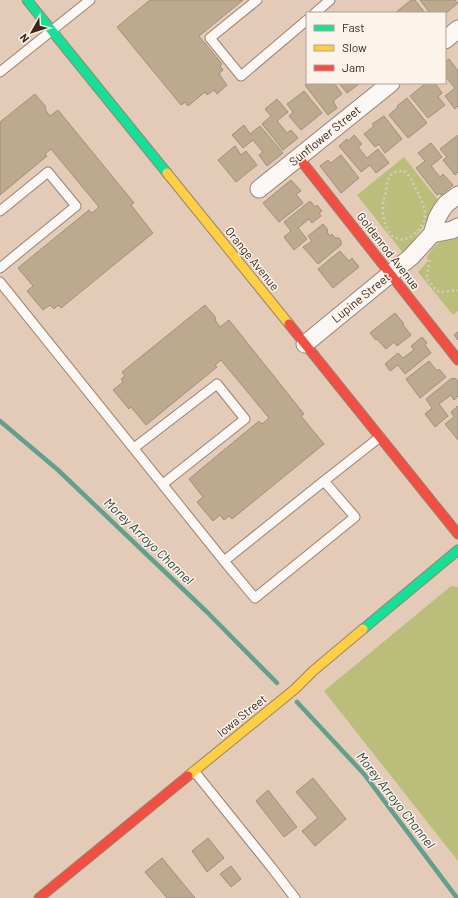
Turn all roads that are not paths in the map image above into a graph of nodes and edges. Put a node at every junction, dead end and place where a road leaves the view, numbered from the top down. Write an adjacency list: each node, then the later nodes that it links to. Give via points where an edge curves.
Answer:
1 (27, 0): 8 (street, Orange Avenue)
2 (90, 0): 8 (lane)
3 (257, 0): 6 (lane, via 210,38 241,76)
4 (330, 0): 5 (lane)
5 (316, 12)
6 (306, 21)
7 (458, 29): 9 (street)
8 (52, 31): 10 (lane); 21 (street, Orange Avenue)
9 (446, 39)
10 (0, 72)
11 (390, 84): 12 (street, Sunflower Street)
12 (299, 158): 13 (street, Sunflower Street); 19 (street, Goldenrod Avenue)
13 (259, 189)
14 (458, 195): 17 (street, Lupine Street, via 441,211)
15 (0, 211): 18 (lane, via 48,172 76,206)
16 (458, 227): 17 (street)
17 (432, 234): 19 (street, Lupine Street)
18 (0, 268)
19 (390, 275): 21 (street, Lupine Street); 22 (street, Goldenrod Avenue)
20 (0, 282): 24 (lane)
21 (305, 344): 23 (street, Orange Avenue)
22 (458, 360)
23 (380, 437): 25 (lane); 27 (street, Orange Avenue)
24 (134, 448): 26 (lane); 26 (lane, via 217,384 245,419)
25 (324, 480): 29 (lane); 29 (lane, via 355,517 255,598)
26 (163, 484): 29 (lane)
27 (458, 534)
28 (458, 550): 30 (street, Iowa Street)
29 (224, 561)
30 (194, 771): 31 (street, Iowa Street); 32 (lane)
31 (39, 898)
32 (295, 898)

